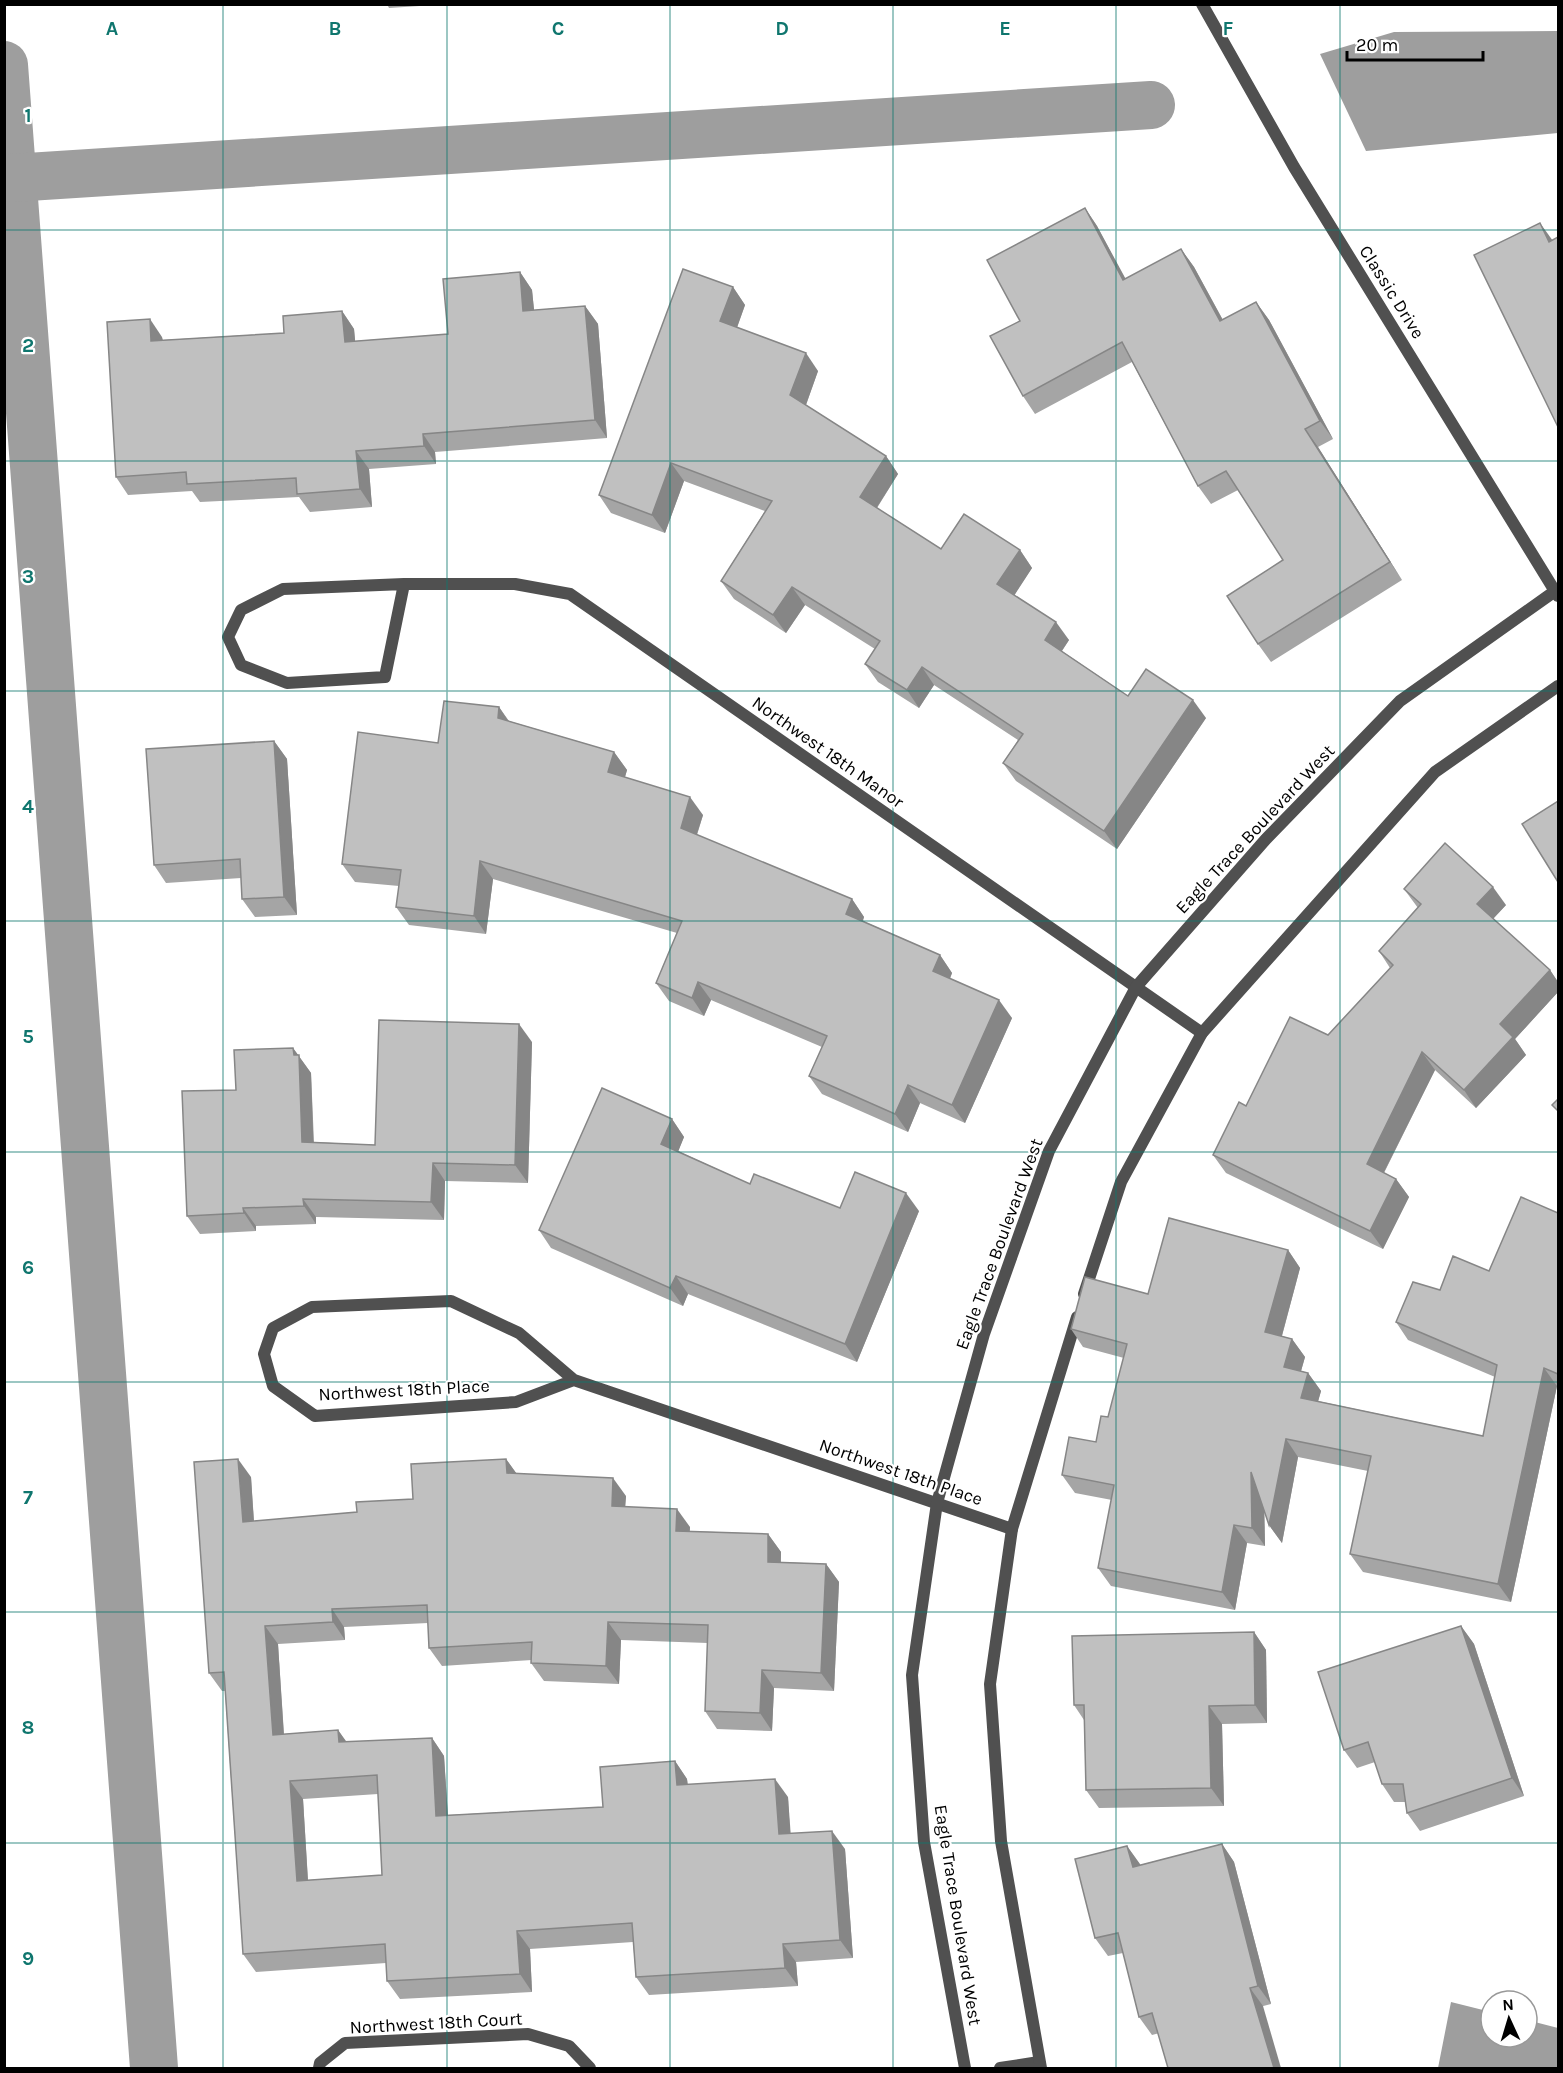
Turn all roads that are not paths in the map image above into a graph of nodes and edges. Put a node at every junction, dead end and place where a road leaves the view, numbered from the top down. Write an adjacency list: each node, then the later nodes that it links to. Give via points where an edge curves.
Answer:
1 (1202, 4): 3 (street, Classic Drive, via 1294,167)
2 (404, 584): 2 (street, Northwest 18th Manor, via 283,589 241,610 228,637 241,665 287,683 385,676); 5 (street, Northwest 18th Manor, via 515,584 570,594)
3 (1557, 592): 5 (street, Eagle Trace Boulevard West, via 1400,701 1266,839)
4 (1558, 686): 6 (street, via 1435,772)
5 (1136, 987): 6 (street, Northwest 18th Manor); 8 (street, Eagle Trace Boulevard West, via 1049,1151 984,1334)
6 (1203, 1034): 9 (street, via 1121,1182)
7 (574, 1380): 7 (street, Northwest 18th Place, via 519,1333 451,1301 312,1307 273,1328 264,1354 273,1386 315,1416 516,1402); 8 (street, Northwest 18th Place)
8 (937, 1503): 9 (street, Northwest 18th Place); 13 (street, Eagle Trace Boulevard West, via 912,1675 924,1842)
9 (1012, 1529): 10 (street, via 990,1684 1001,1841)
10 (1040, 2065): 14 (street)
11 (319, 2068): 12 (street, Northwest 18th Court, via 345,2043 528,2034 569,2046)
12 (590, 2068)
13 (965, 2068)
14 (1000, 2068)

